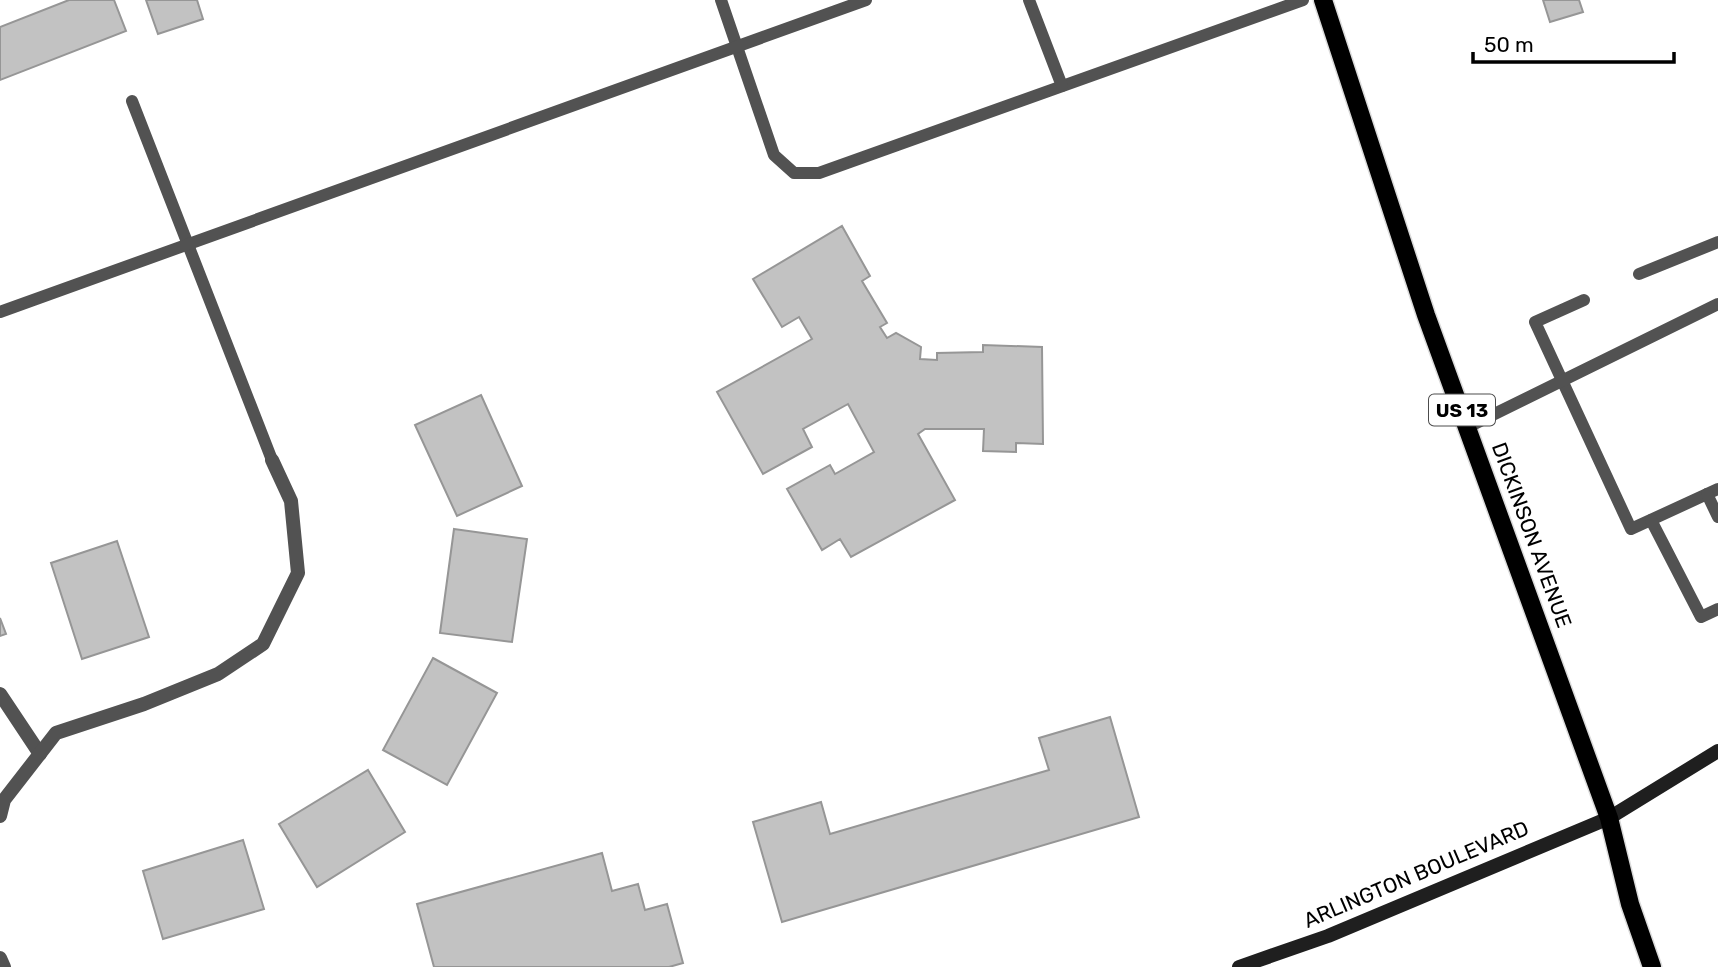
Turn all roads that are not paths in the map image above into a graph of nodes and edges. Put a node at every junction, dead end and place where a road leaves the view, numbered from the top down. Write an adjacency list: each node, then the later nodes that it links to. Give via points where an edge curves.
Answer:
1 (720, 0): 6 (lane)
2 (866, 0): 6 (lane)
3 (1029, 0): 7 (lane)
4 (1303, 0): 7 (lane)
5 (1323, 0): 16 (main road, DICKINSON AVENUE / US 13, via 1426,315)
6 (737, 48): 7 (lane, via 774,155 794,173 819,173); 10 (lane)
7 (1062, 86)
8 (132, 101): 10 (lane)
9 (1718, 242): 11 (lane)
10 (188, 246): 14 (lane); 17 (lane)
11 (1639, 274)
12 (1584, 300): 15 (lane, via 1535,322)
13 (1718, 304): 15 (lane)
14 (0, 312)
15 (1561, 380): 16 (lane); 20 (lane, via 1631,529)
16 (1468, 426): 26 (main road, DICKINSON AVENUE / US 13)
17 (272, 460): 24 (street, via 291,501 298,573 263,644 218,674 56,733)
18 (1712, 492): 19 (lane); 20 (lane)
19 (1718, 517)
20 (1651, 520): 21 (lane, via 1701,617)
21 (1718, 609)
22 (0, 694): 24 (street)
23 (1718, 751): 26 (main road, ARLINGTON BOULEVARD)
24 (40, 754): 25 (street, via 4,800)
25 (0, 816)
26 (1609, 818): 29 (main road, ARLINGTON BOULEVARD, via 1328,936); 30 (main road, DICKINSON AVENUE / US 13, via 1630,904)
27 (0, 958): 28 (street)
28 (4, 967)
29 (1239, 967)
30 (1652, 967)

